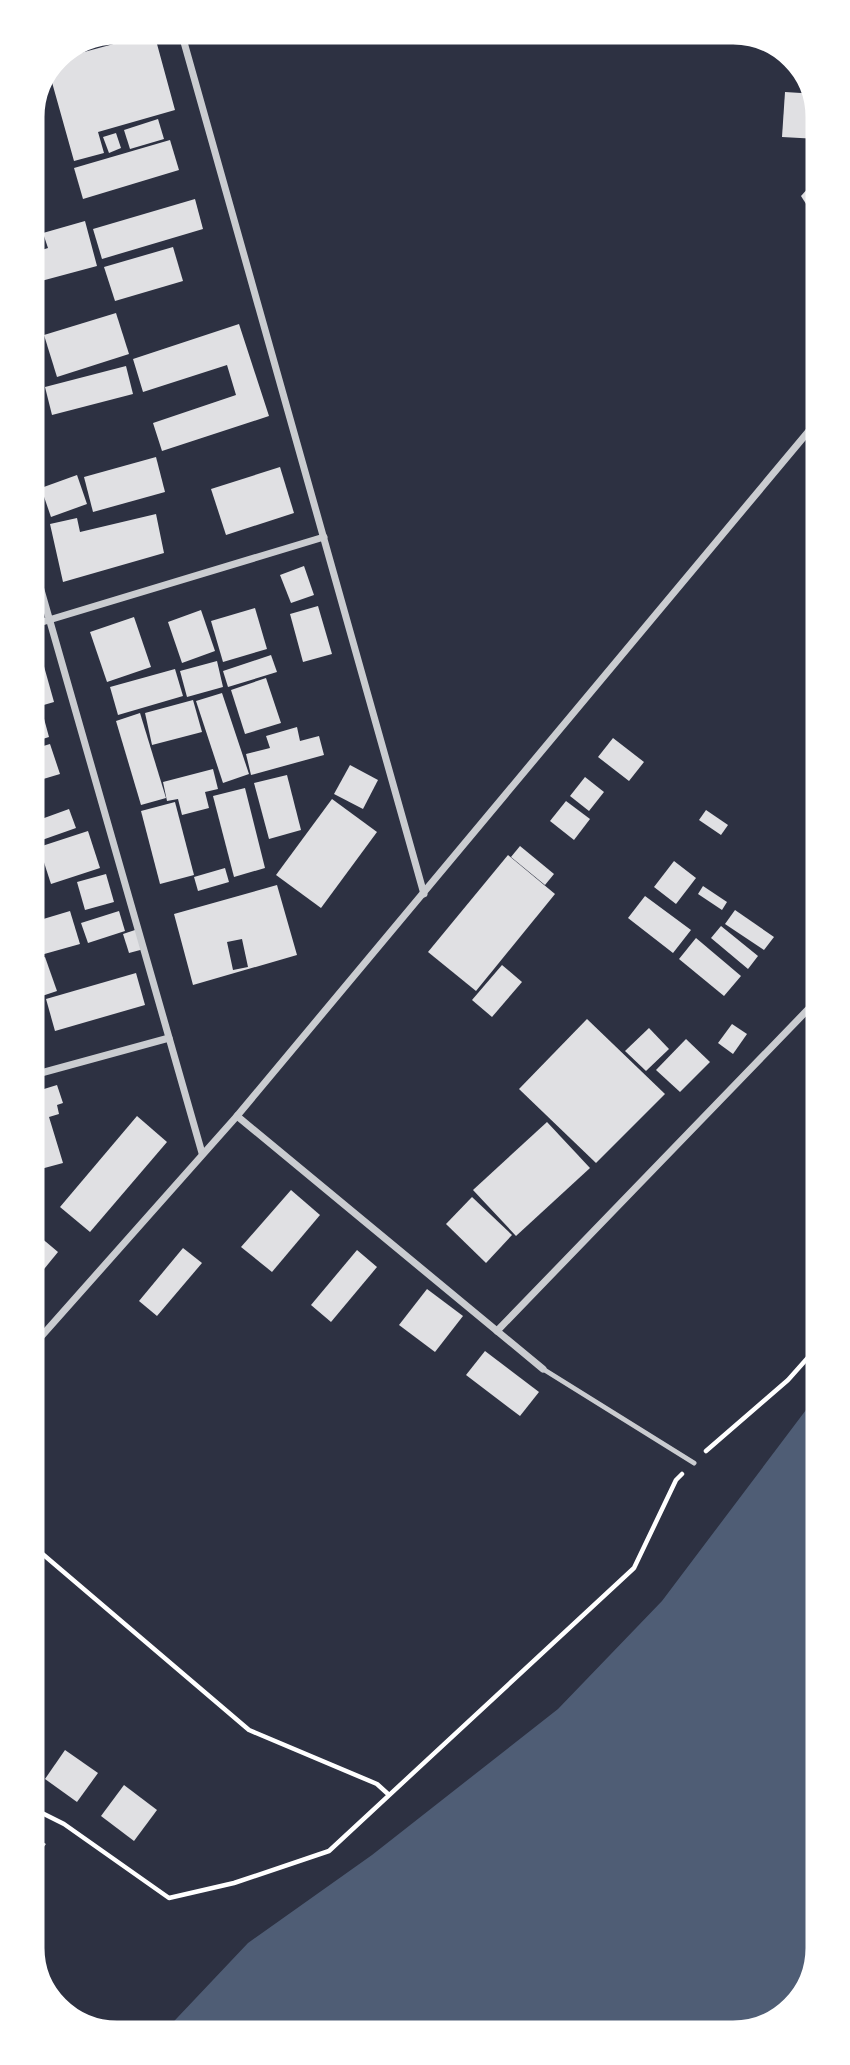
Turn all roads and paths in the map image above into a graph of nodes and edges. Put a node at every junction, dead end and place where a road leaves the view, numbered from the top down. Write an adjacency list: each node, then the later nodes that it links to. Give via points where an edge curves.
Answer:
1 (183, 40): 3 (street)
2 (810, 430): 7 (street)
3 (324, 537): 5 (street); 7 (street)
4 (40, 586): 5 (street)
5 (50, 621): 6 (street); 9 (street)
6 (40, 623)
7 (424, 894): 11 (street)
8 (810, 1007): 13 (street)
9 (169, 1038): 10 (street); 12 (street)
10 (40, 1073)
11 (237, 1116): 12 (street); 13 (street)
12 (202, 1153): 14 (street)
13 (497, 1331): 16 (street)
14 (40, 1338)
15 (810, 1356): 17 (path)
16 (542, 1369): 17 (lane)
17 (694, 1462): 19 (path, via 676,1480 634,1568)
18 (40, 1552): 19 (path, via 249,1730 377,1784)
19 (388, 1794): 20 (path, via 329,1851 234,1883 169,1898)
20 (40, 1812)

